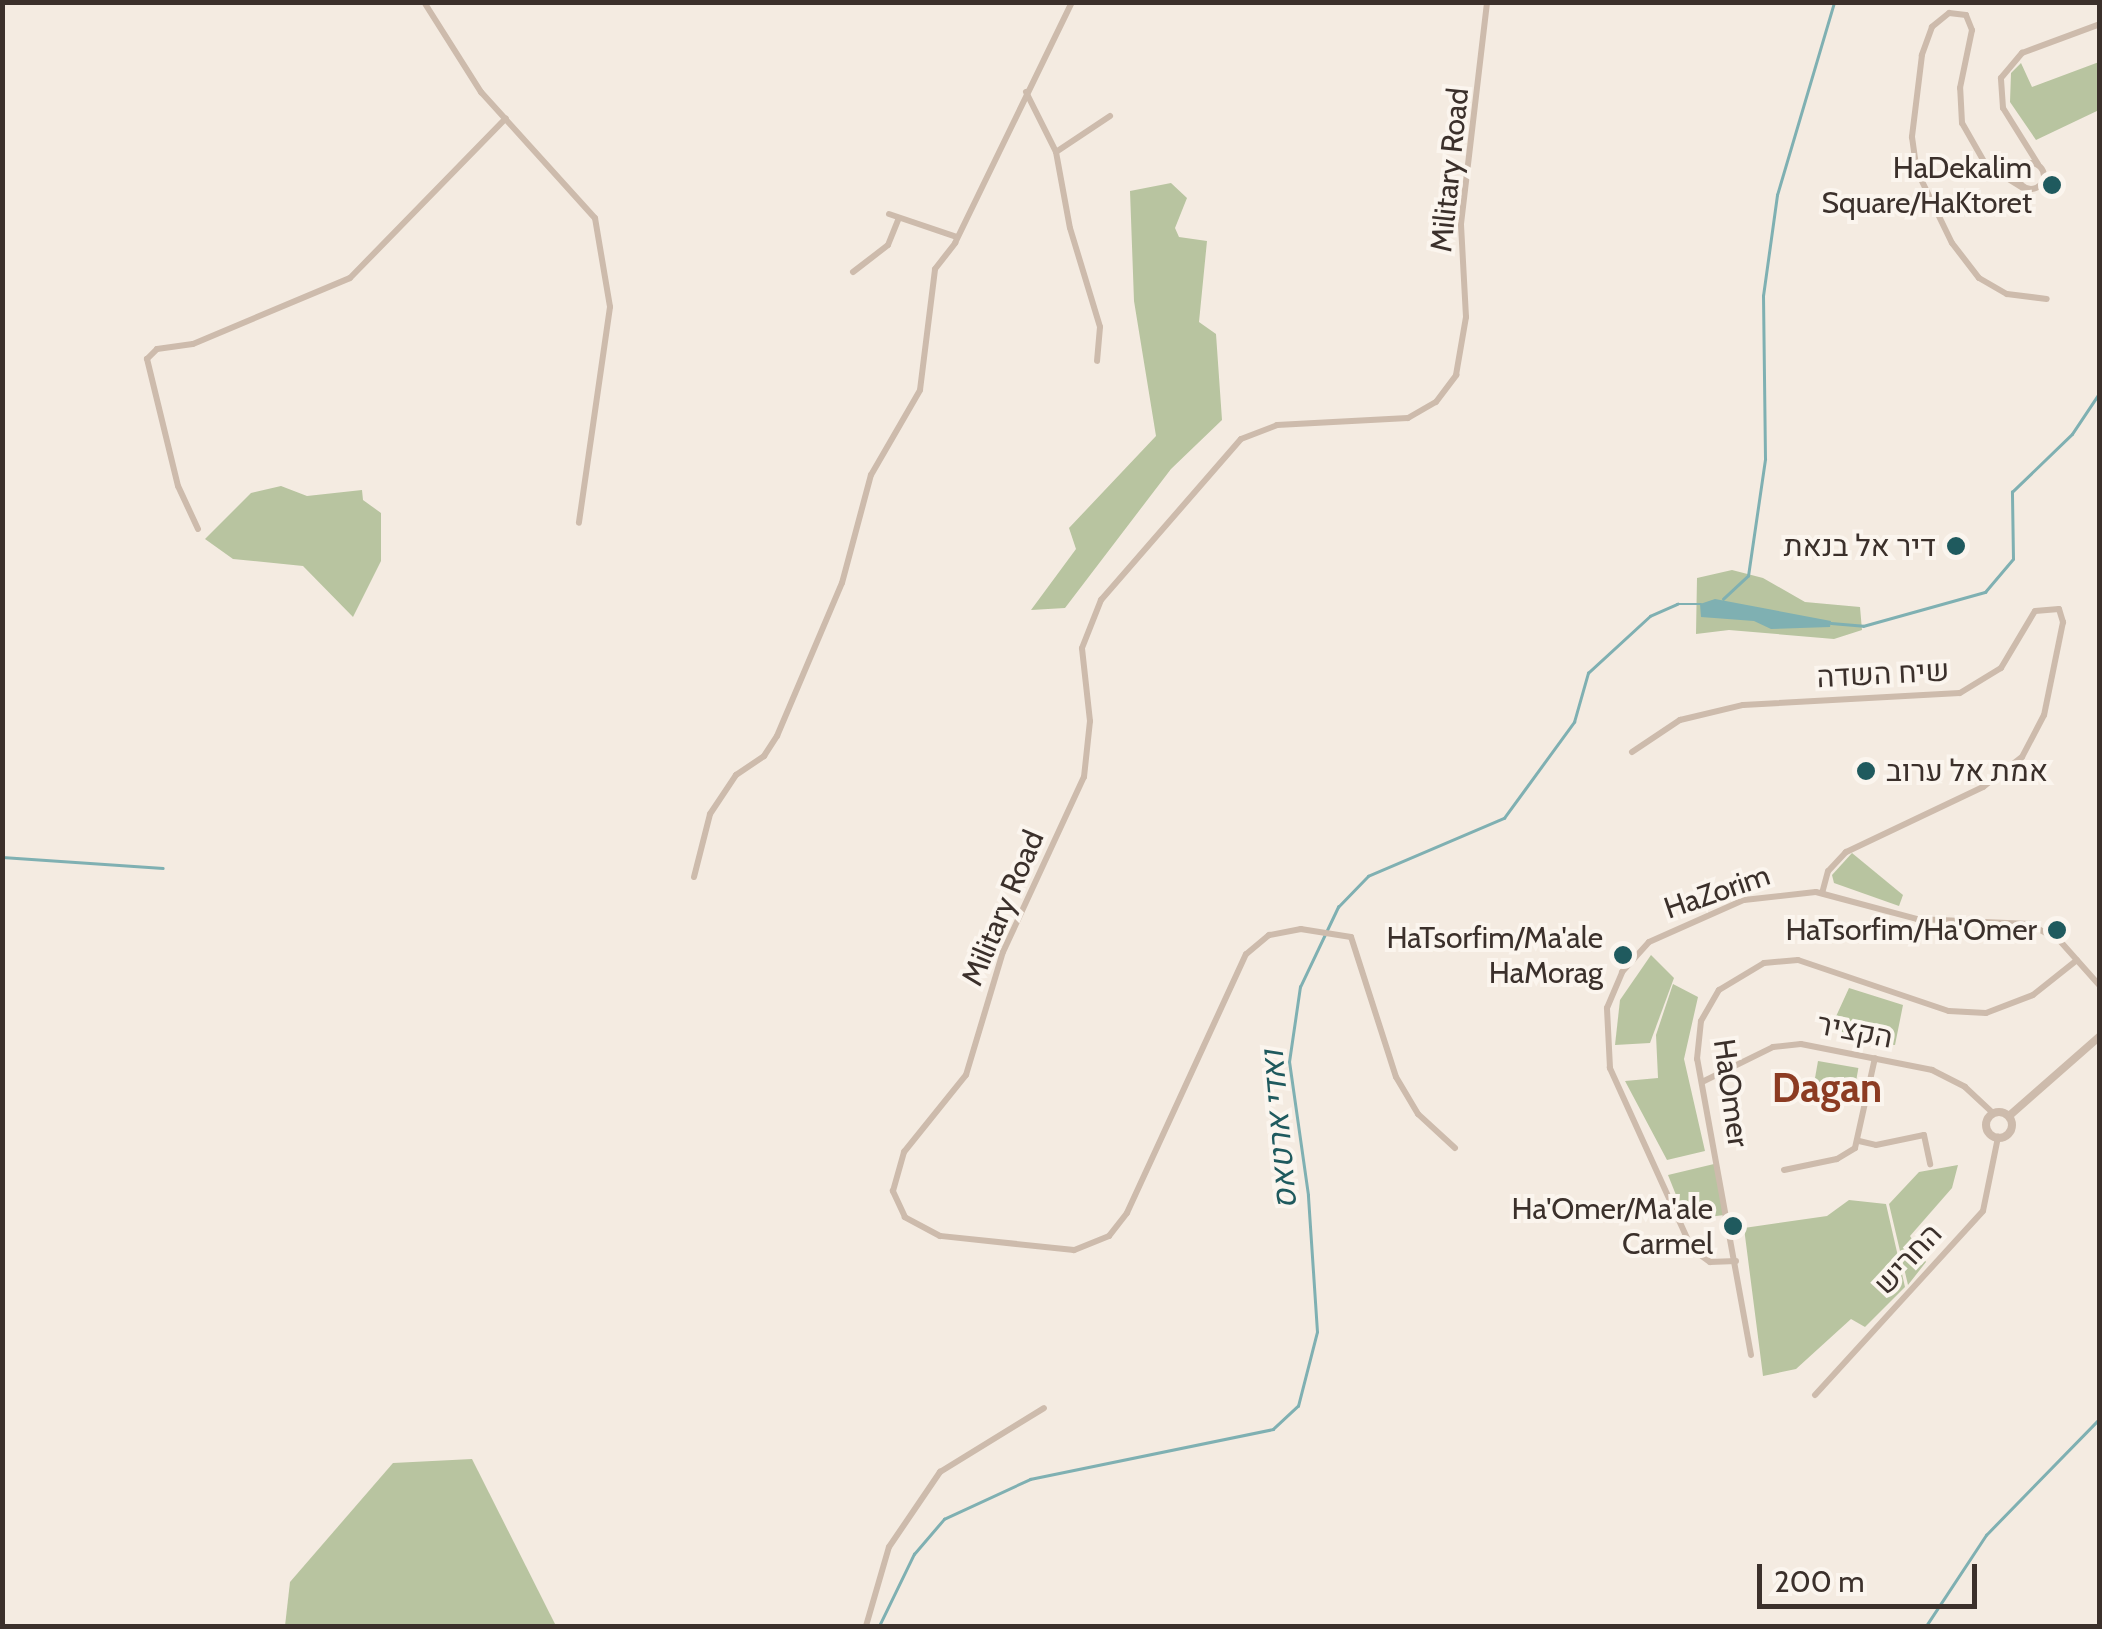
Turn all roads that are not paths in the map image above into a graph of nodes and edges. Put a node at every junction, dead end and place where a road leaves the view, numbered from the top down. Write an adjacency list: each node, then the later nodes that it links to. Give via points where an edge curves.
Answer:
1 (424, 2): 9 (street, via 434,27)
2 (1072, 2): 7 (street)
3 (1488, 2): 36 (street, Military Road, via 1461,224 1466,317 1456,375 1436,402 1408,418 1277,426 1241,439 1101,600 1082,648 1090,735 1084,777 1002,952 966,1075 904,1152 893,1191 905,1218 940,1236 1074,1250 1108,1236 1126,1213 1246,954 1269,934 1301,930 1351,937 1396,1077 1418,1114)
4 (1971, 2): 5 (street)
5 (1964, 14): 12 (street, via 1972,30 1960,115); 20 (street, via 1942,16 1924,43 1912,120 1917,171 1952,243 1979,278 2007,294)
6 (2100, 24): 10 (street, via 2022,53 2005,68 2000,98)
7 (1026, 92): 11 (street); 18 (street)
8 (1110, 116): 11 (street)
9 (506, 118): 22 (street, via 595,218 610,308); 23 (street, via 350,278 147,359 178,486)
10 (2016, 130): 13 (street); 14 (street)
11 (1056, 152): 21 (street, via 1100,327)
12 (1986, 164): 14 (street, via 2003,172); 15 (street)
13 (2038, 164): 14 (street); 15 (street, via 2042,184)
14 (2024, 166): 15 (street)
15 (2026, 190)
16 (889, 214): 17 (street)
17 (898, 220): 18 (street); 19 (street, via 888,245)
18 (958, 237): 25 (street, via 935,270 920,390 871,475 834,600 777,736 764,756 736,775 710,814)
19 (854, 272)
20 (2047, 299)
21 (1097, 360)
22 (578, 523)
23 (198, 530)
24 (1632, 752): 26 (street, שיח השדה, via 1680,720 1738,706 1960,693 2001,668 2037,610 2059,610 2063,622 2044,715 2022,757 1983,787 1846,852 1828,871)
25 (694, 876)
26 (1822, 892): 27 (street, HaZorim, via 1922,920 2030,924); 39 (street, HaZorim, via 1758,896 1666,930 1622,972 1608,1008 1610,1068 1692,1249 1710,1262)
27 (2077, 960): 28 (street, HaZorim); 31 (street, HaOmer, via 2022,1002 1974,1014 1798,960 1764,963 1732,978 1708,1005 1697,1040)
28 (2100, 986)
29 (2100, 1036): 33 (street)
30 (1875, 1058): 31 (street, הקציר, via 1785,1044); 32 (street, הקציר, via 1949,1077); 35 (street)
31 (1702, 1082): 39 (street, HaOmer)
32 (1992, 1114): 33 (street); 34 (street, via 1986,1127)
33 (2009, 1116): 34 (street, via 2010,1132)
34 (1998, 1138): 41 (street, החריש, via 1983,1211)
35 (1859, 1141): 37 (street, via 1876,1145 1924,1135); 38 (street, via 1841,1157)
36 (1455, 1148)
37 (1930, 1164)
38 (1784, 1170)
39 (1736, 1260): 40 (street, HaOmer)
40 (1751, 1354)
41 (1815, 1395)
42 (1044, 1408): 43 (street, via 940,1472 889,1547)
43 (866, 1626)

